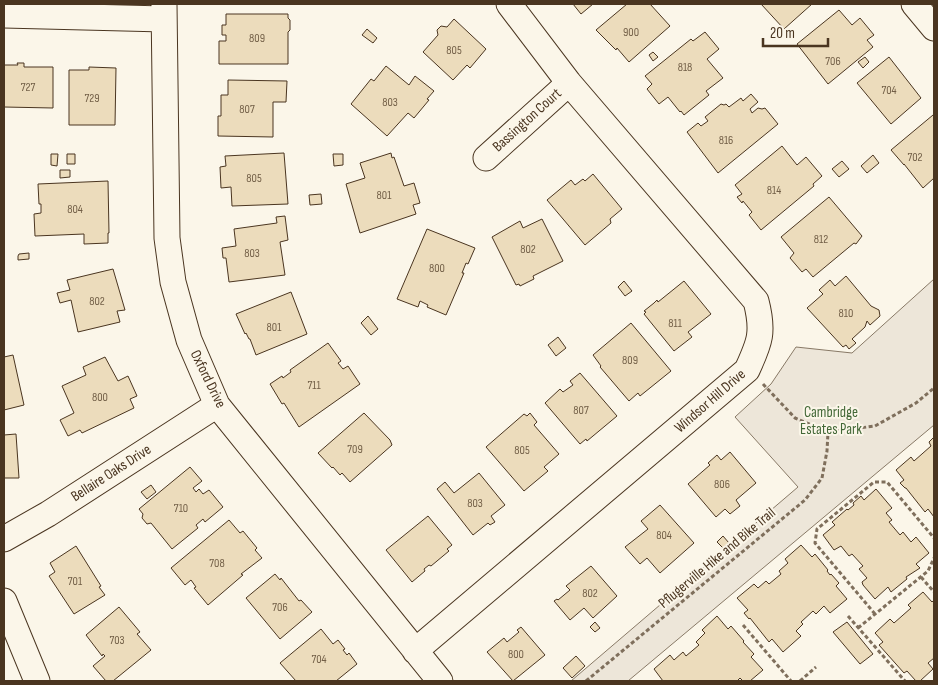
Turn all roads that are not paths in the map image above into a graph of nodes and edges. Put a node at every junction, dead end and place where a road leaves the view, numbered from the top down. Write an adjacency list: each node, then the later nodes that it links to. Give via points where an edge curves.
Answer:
1 (508, 4): 6 (street, Windsor Hill Drive)
2 (914, 4): 5 (street)
3 (164, 12): 4 (street); 8 (street, Oxford Drive, via 167,238 173,282 189,340)
4 (4, 15)
5 (934, 28)
6 (569, 82): 7 (street, Bassington Court); 11 (street, Windsor Hill Drive, via 756,301 761,322 759,346 747,370)
7 (486, 158)
8 (217, 405): 9 (street, Bellaire Oaks Drive); 11 (street, Oxford Drive)
9 (4, 539)
10 (4, 601): 12 (street)
11 (415, 651): 13 (street, Oxford Drive)
12 (37, 681)
13 (440, 681)

